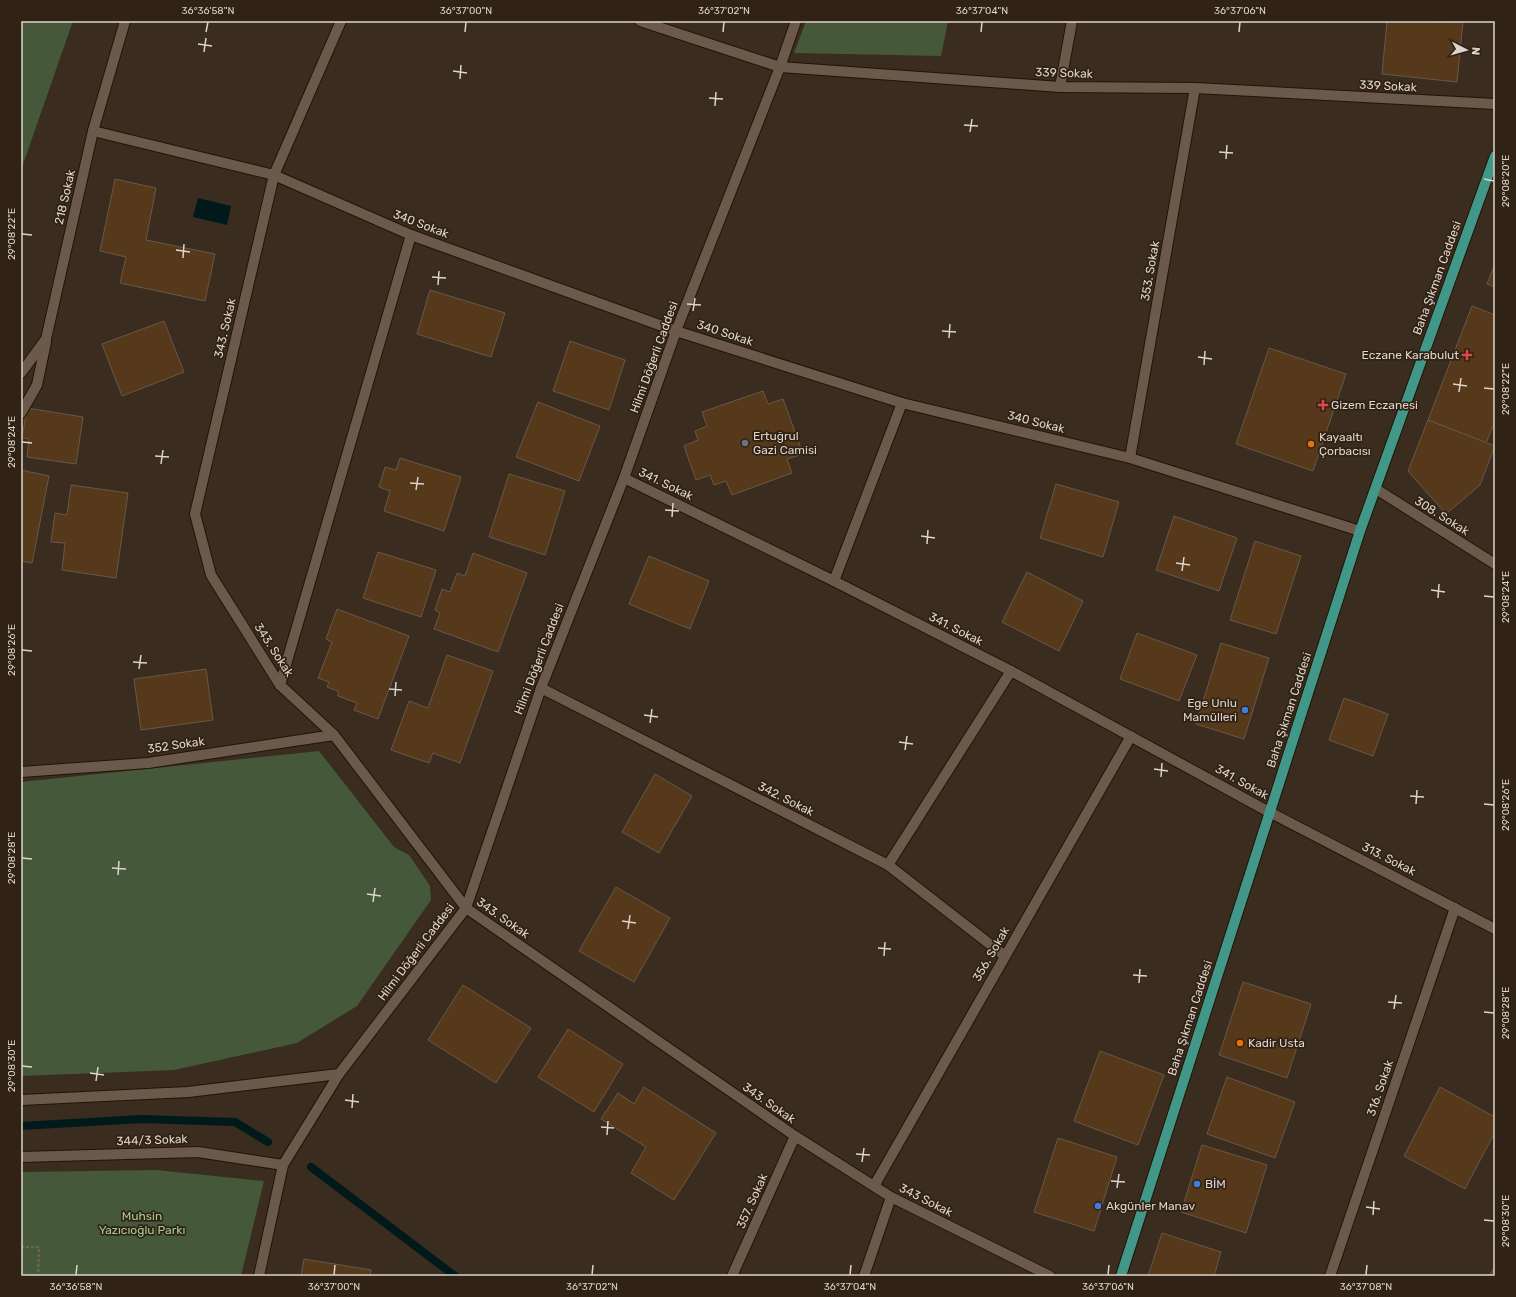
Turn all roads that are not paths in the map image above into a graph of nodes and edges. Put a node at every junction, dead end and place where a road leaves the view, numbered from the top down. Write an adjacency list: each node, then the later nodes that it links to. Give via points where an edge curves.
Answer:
1 (125, 21): 10 (street, 218 Sokak)
2 (341, 21): 12 (street, 343. Sokak)
3 (640, 21): 6 (street, 339 Sokak)
4 (796, 21): 6 (street, Hilmi Döğerli Caddesi)
5 (1072, 21): 7 (street)
6 (780, 67): 7 (street, 339 Sokak); 14 (street, Hilmi Döğerli Caddesi)
7 (1060, 87): 8 (street, 339 Sokak)
8 (1195, 88): 9 (street, 339 Sokak); 19 (street, 353. Sokak)
9 (1495, 104)
10 (93, 131): 12 (street, 340 Sokak); 15 (street, 218 Sokak)
11 (1495, 156): 21 (main road, Baha Şıkman Caddesi)
12 (274, 175): 13 (street, 340 Sokak); 26 (street, 343. Sokak, via 195,514 211,575)
13 (411, 235): 14 (street, 340 Sokak); 26 (street)
14 (676, 331): 17 (street, 340 Sokak); 20 (street, Hilmi Döğerli Caddesi)
15 (46, 339): 16 (street, 218 Sokak); 18 (street, via 37,385)
16 (21, 373)
17 (902, 403): 19 (street, 340 Sokak); 24 (street)
18 (21, 413)
19 (1130, 458): 22 (street, 340 Sokak)
20 (624, 478): 24 (street, 341. Sokak); 27 (street, Hilmi Döğerli Caddesi)
21 (1376, 489): 22 (main road, Baha Şıkman Caddesi); 23 (street, 308. Sokak)
22 (1360, 531): 31 (main road, Baha Şıkman Caddesi)
23 (1495, 564)
24 (834, 581): 25 (street, 341. Sokak)
25 (1011, 671): 29 (street, 341. Sokak); 32 (street)
26 (280, 685): 28 (street, 343. Sokak)
27 (541, 688): 32 (street, 342. Sokak); 33 (street, Hilmi Döğerli Caddesi)
28 (334, 735): 30 (street, 352 Sokak, via 148,763); 33 (street, 343. Sokak)
29 (1131, 736): 31 (street, 341. Sokak); 36 (street, 356. Sokak)
30 (21, 772)
31 (1271, 812): 34 (street, 313. Sokak); 48 (main road, Baha Şıkman Caddesi)
32 (888, 865): 36 (street, 342. Sokak)
33 (466, 908): 37 (street, Hilmi Döğerli Caddesi); 39 (street, 343. Sokak)
34 (1455, 908): 35 (street, 313. Sokak); 49 (street, 316. Sokak)
35 (1495, 929)
36 (1005, 956): 42 (street, 356. Sokak)
37 (339, 1074): 38 (street, via 188,1092); 41 (street, Hilmi Döğerli Caddesi)
38 (21, 1100)
39 (795, 1136): 42 (street, 343 Sokak); 45 (street, 357. Sokak)
40 (21, 1157): 41 (street, 344/3 Sokak, via 198,1152)
41 (283, 1165): 44 (street, Hilmi Döğerli Caddesi)
42 (874, 1186): 43 (street, 343 Sokak)
43 (891, 1197): 46 (street); 47 (street, 343 Sokak)
44 (259, 1276)
45 (732, 1276)
46 (864, 1276)
47 (1050, 1276)
48 (1121, 1276)
49 (1330, 1276)

